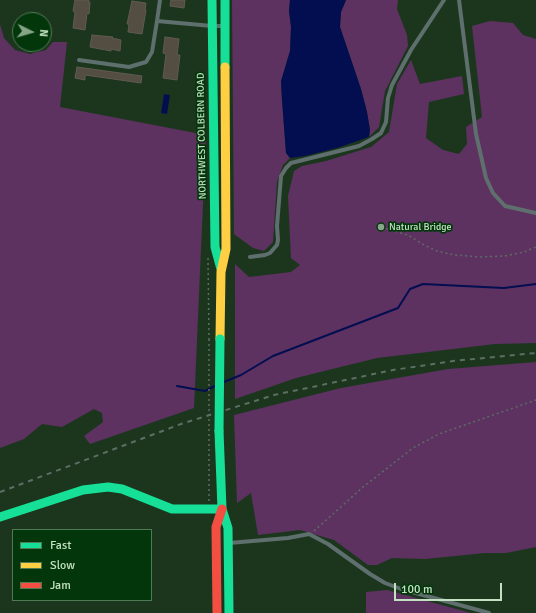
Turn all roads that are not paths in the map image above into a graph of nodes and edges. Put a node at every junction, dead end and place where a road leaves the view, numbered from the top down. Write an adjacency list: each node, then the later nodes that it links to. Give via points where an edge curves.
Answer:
1 (160, 0): 6 (lane)
2 (212, 0): 7 (main road, NORTHWEST COLBERN ROAD)
3 (225, 0): 8 (main road, NORTHWEST COLBERN ROAD)
4 (444, 0): 11 (lane, via 411,50 392,85 386,122 381,133 359,146 291,163 281,176 277,245 270,253)
5 (459, 0): 10 (lane, via 476,134 486,178 493,193 505,206)
6 (157, 21): 7 (lane); 9 (lane, via 152,52 146,62 129,67)
7 (212, 26): 8 (lane); 12 (main road, NORTHWEST COLBERN ROAD, via 215,247)
8 (226, 26): 12 (main road, NORTHWEST COLBERN ROAD, via 226,248)
9 (79, 60)
10 (536, 213)
11 (250, 258)
12 (221, 272): 13 (main road, NORTHWEST COLBERN ROAD, bridge, via 219,431)
13 (222, 509): 14 (main road, via 172,509 122,489 108,488 83,490); 15 (main road, NORTHWEST COLBERN ROAD, via 228,528); 16 (main road, NORTHWEST COLBERN ROAD, via 216,527)
14 (0, 517)
15 (228, 543): 17 (main road, NORTHWEST COLBERN ROAD); 18 (lane, via 309,534 385,583)
16 (217, 613)
17 (229, 613)
18 (489, 613)

